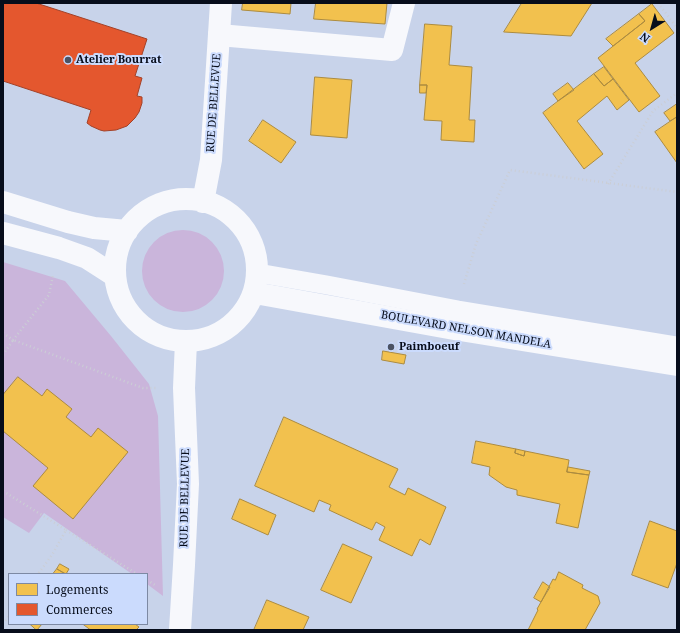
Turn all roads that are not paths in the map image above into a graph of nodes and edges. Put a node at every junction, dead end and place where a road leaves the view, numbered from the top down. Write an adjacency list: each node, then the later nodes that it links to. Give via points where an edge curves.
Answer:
1 (221, 3): 3 (street, RUE DE BELLEVUE)
2 (404, 3): 3 (street, via 392,50)
3 (219, 35): 5 (street, RUE DE BELLEVUE, via 211,160)
4 (3, 202): 6 (street, via 68,222 94,228)
5 (203, 202): 6 (street, via 166,202 144,213); 9 (street, via 218,207 242,228 252,244 258,265)
6 (127, 231): 8 (street, via 117,253)
7 (3, 233): 8 (street, via 87,258)
8 (115, 276): 10 (street, via 120,296 130,315 146,329 165,338)
9 (257, 283): 10 (street, via 250,303 234,322 212,336); 11 (lane, via 327,284 458,310); 12 (street, BOULEVARD NELSON MANDELA, via 454,329)
10 (186, 341): 13 (street, RUE DE BELLEVUE, via 184,388 188,484)
11 (677, 346)
12 (677, 365)
13 (180, 630)

